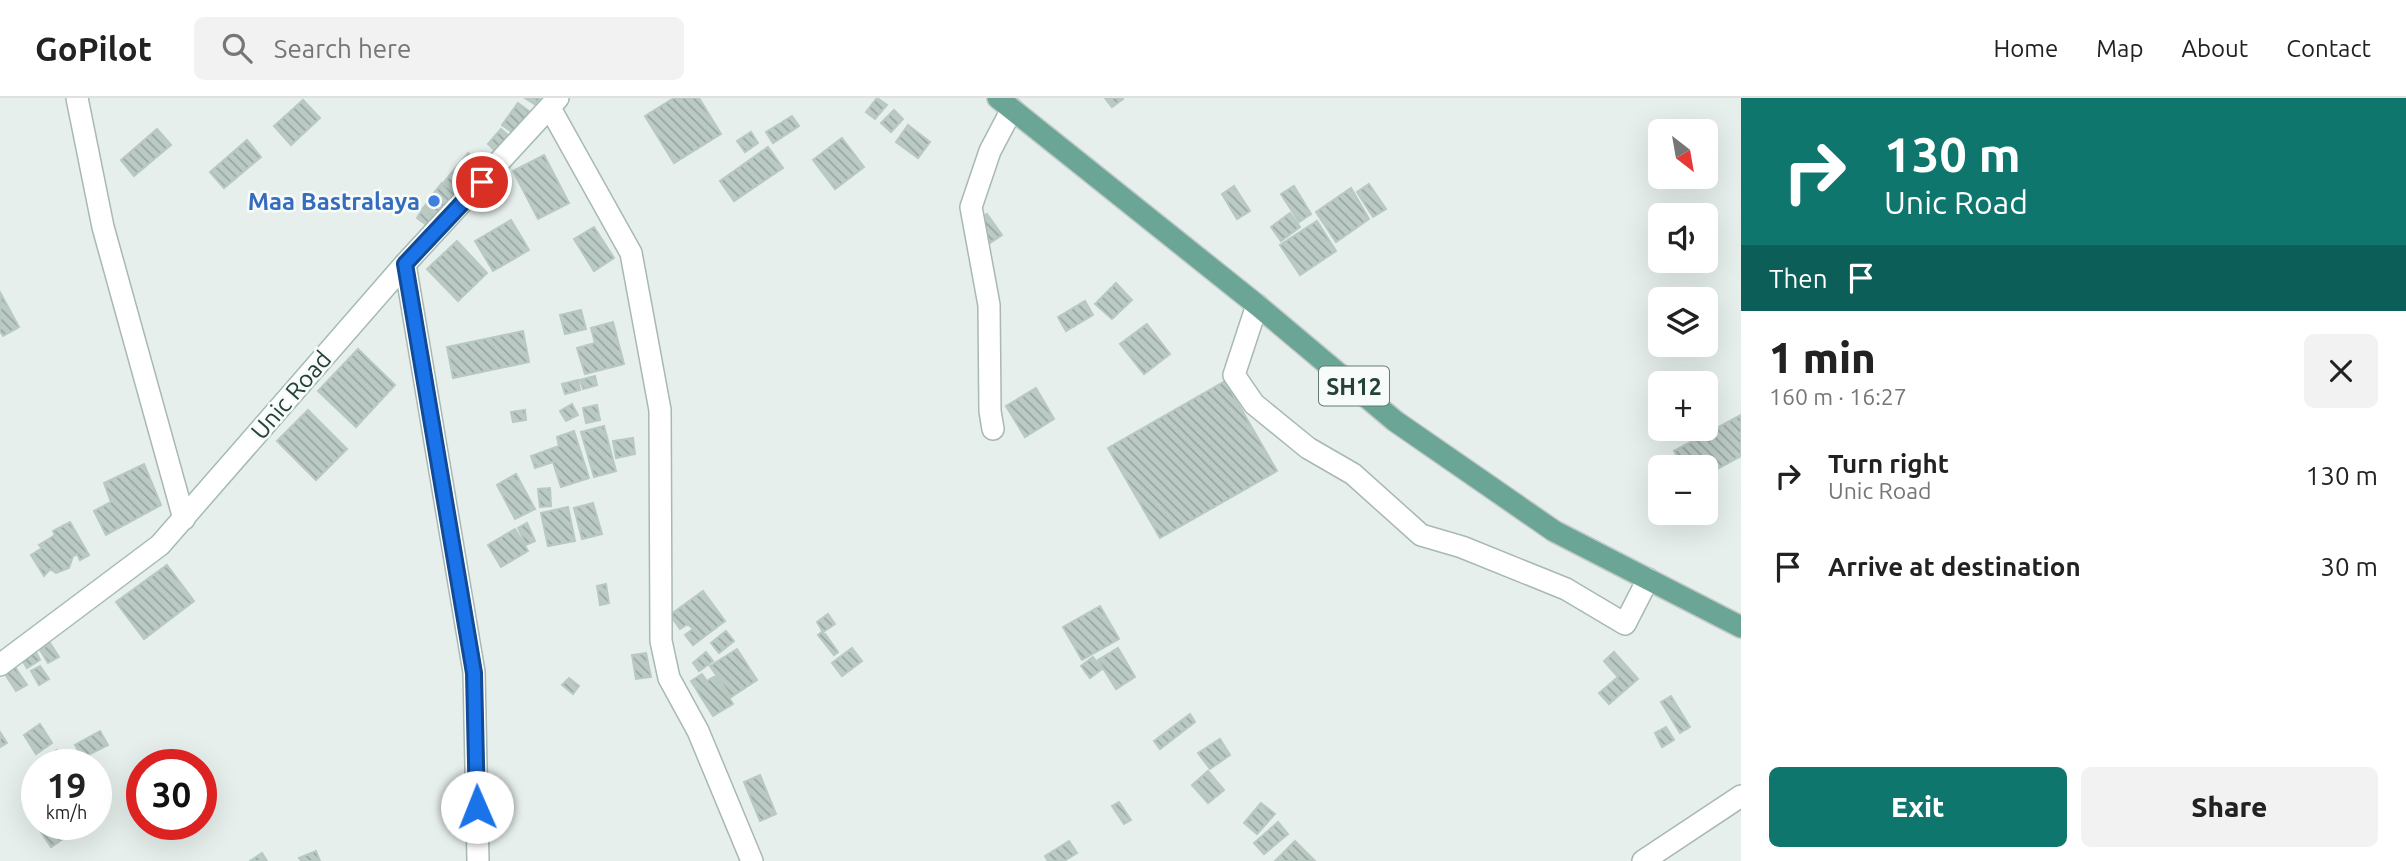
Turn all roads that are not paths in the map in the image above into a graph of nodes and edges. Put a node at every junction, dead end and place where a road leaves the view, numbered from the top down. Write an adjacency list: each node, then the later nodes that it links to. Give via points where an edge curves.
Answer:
1 (77, 98): 7 (street, via 103,227)
2 (554, 103): 4 (street, Unic Road); 13 (street, via 631,253 660,410 661,641 669,678 698,731)
3 (1005, 103): 5 (main road, SH12); 6 (street, via 971,207 989,305)
4 (405, 264): 7 (street, Unic Road); 12 (street, via 474,673)
5 (1257, 305): 8 (main road, SH12, via 1395,421 1554,531); 8 (street, via 1234,375 1254,404 1308,448 1353,474 1421,535 1566,589 1625,624)
6 (993, 429)
7 (184, 519): 10 (street, Unic Road, via 160,545)
8 (1648, 579): 9 (main road, SH12)
9 (1741, 627)
10 (0, 665)
11 (1741, 796): 14 (street)
12 (478, 861)
13 (752, 861)
14 (1643, 861)

